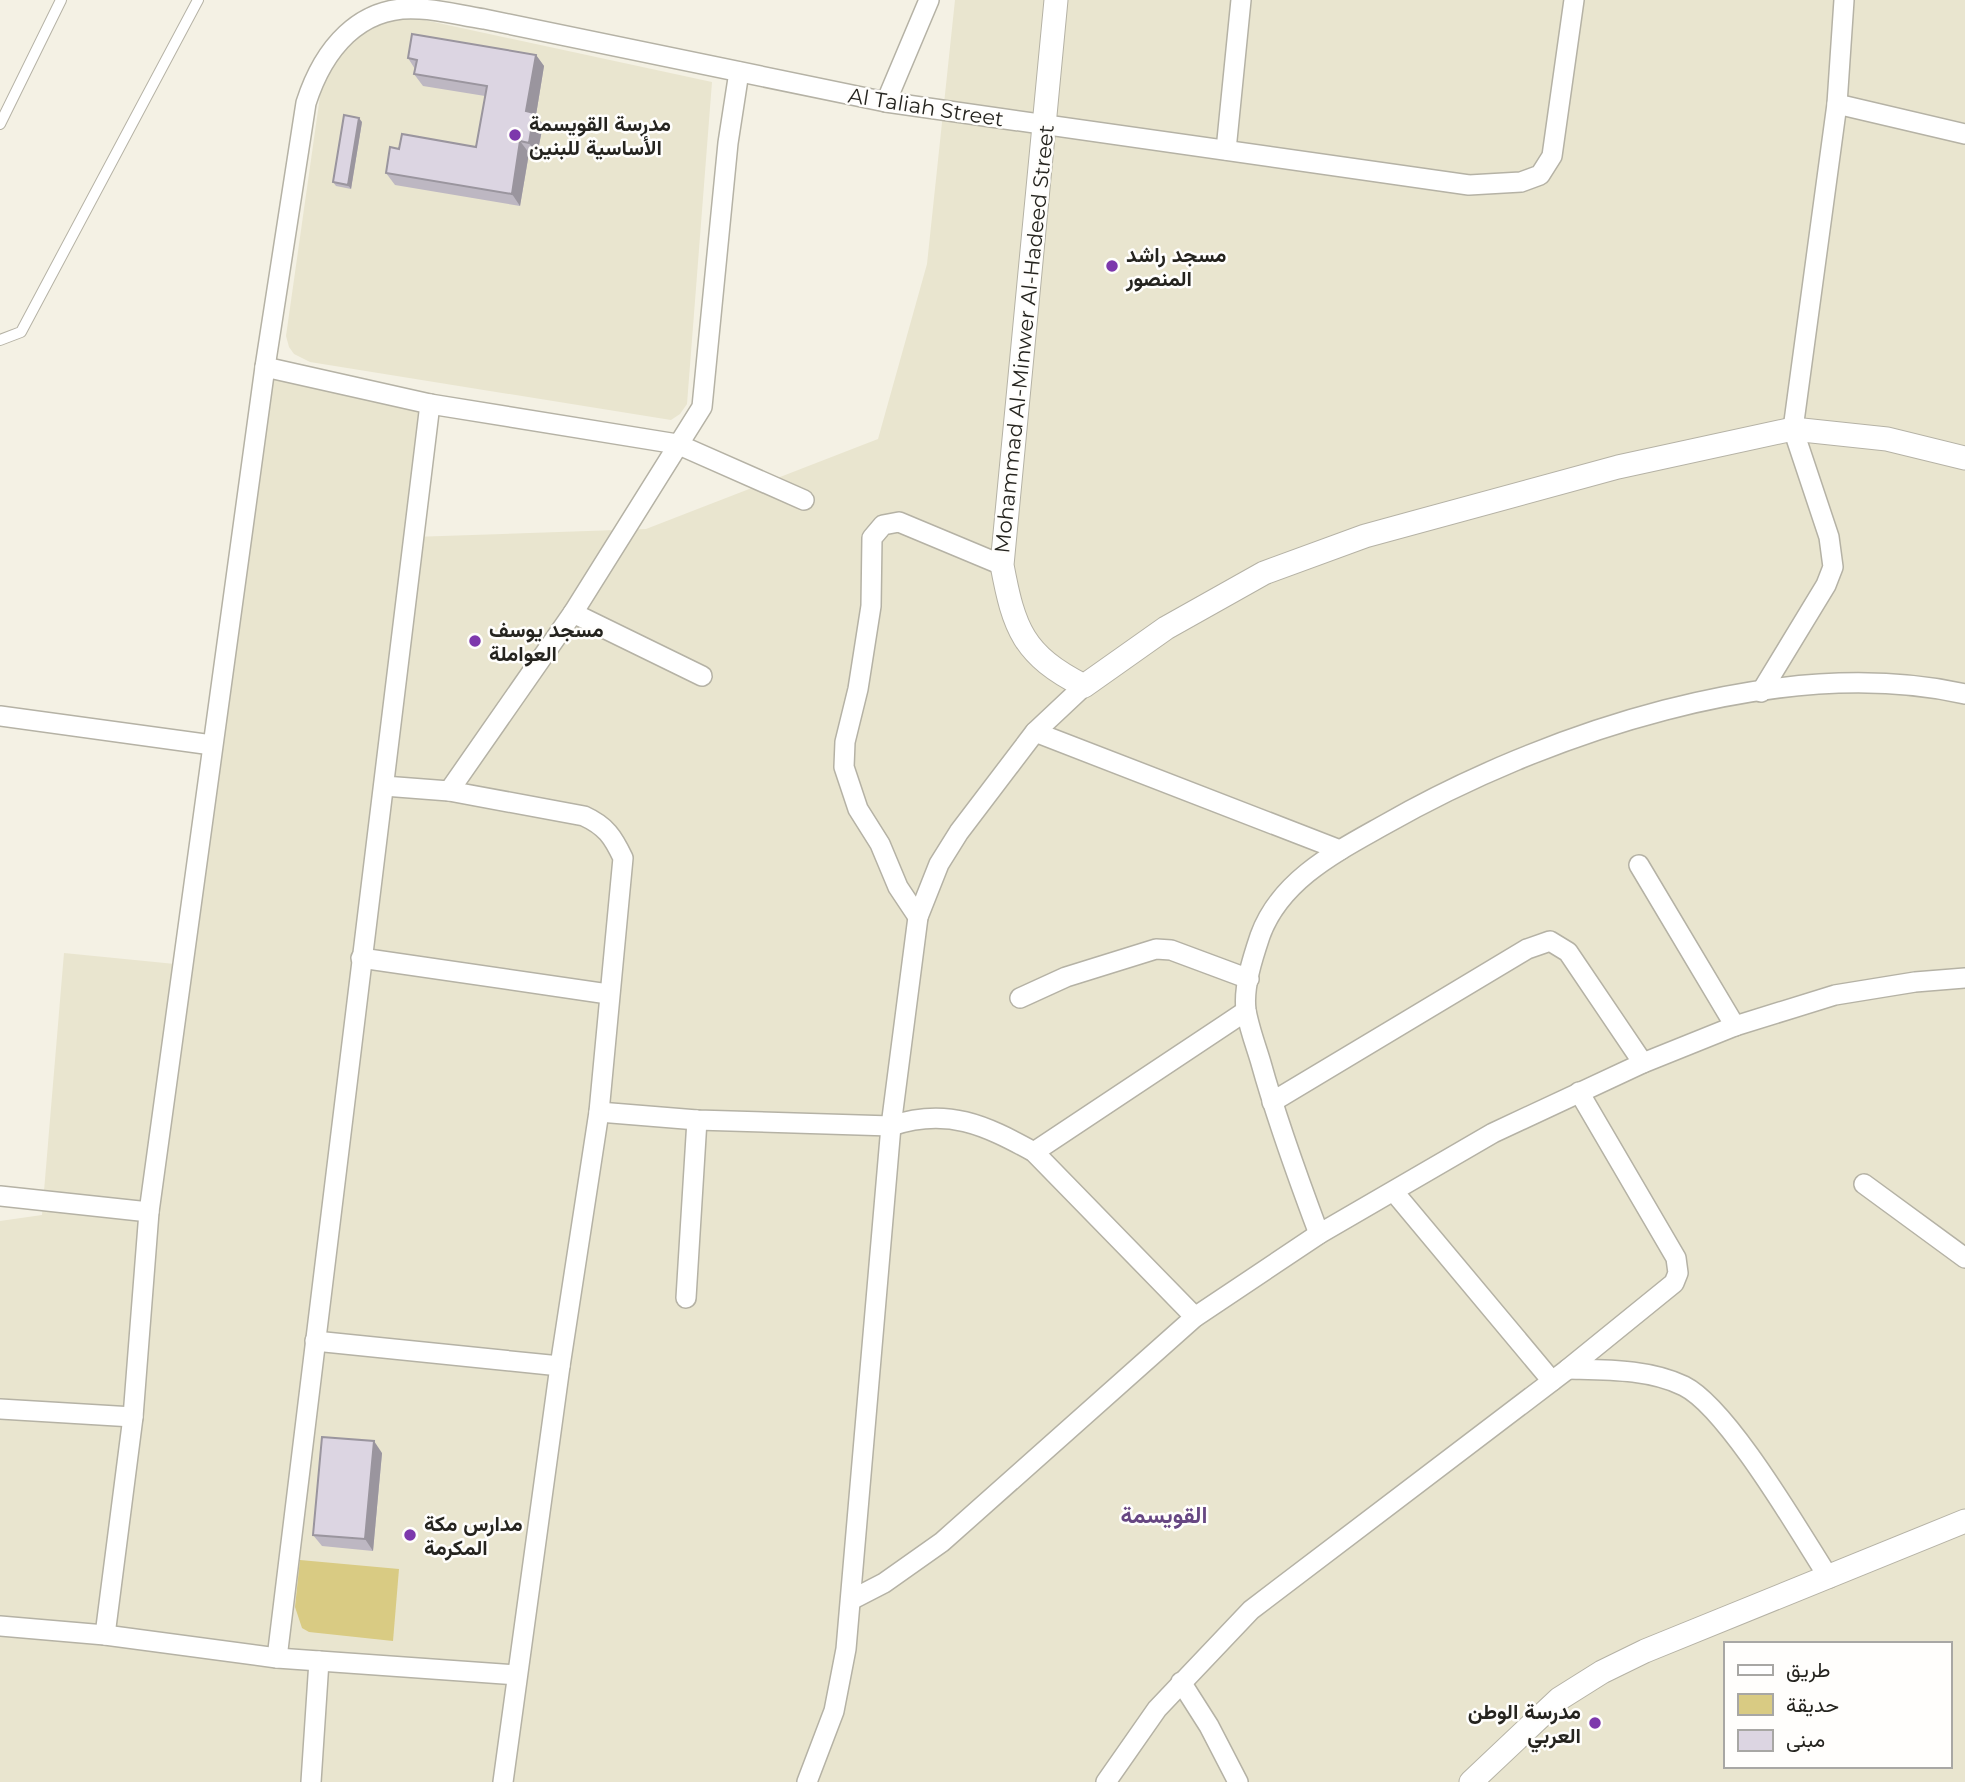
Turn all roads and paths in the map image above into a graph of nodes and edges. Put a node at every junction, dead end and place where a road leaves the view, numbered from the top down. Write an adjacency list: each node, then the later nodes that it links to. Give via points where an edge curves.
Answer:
1 (61, 0): 11 (lane)
2 (198, 0): 15 (lane, via 21,332)
3 (929, 0): 9 (street)
4 (1056, 0): 12 (street, Mohammad Al-Minwer Al-Hadeed Street)
5 (1241, 0): 14 (street)
6 (1574, 0): 14 (street, Al Taliah Street, via 1552,156 1541,175 1521,182 1469,185)
7 (1844, 0): 10 (street)
8 (739, 72): 9 (street, Al Taliah Street); 16 (street, Al Taliah Street, via 418,8 384,13 358,24 317,71 306,103); 19 (street, via 702,407)
9 (886, 102): 12 (street, Al Taliah Street)
10 (1837, 104): 13 (street); 18 (street)
11 (0, 124)
12 (1045, 126): 14 (street, Al Taliah Street); 22 (street, Mohammad Al-Minwer Al-Hadeed Street)
13 (1965, 134)
14 (1226, 150)
15 (0, 340)
16 (265, 367): 17 (street); 30 (street)
17 (430, 404): 19 (street); 31 (street)
18 (1793, 429): 20 (street, via 1887,439); 25 (street, via 1618,467 1365,536 1264,573 1222,594); 26 (street, via 1829,537 1833,567)
19 (677, 444): 21 (street); 23 (street)
20 (1965, 458)
21 (804, 500)
22 (1002, 565): 25 (street, Mohammad Al-Minwer Al-Hadeed Street, via 1012,615 1033,651 1057,673); 35 (street, via 899,522 883,526 872,538 871,606 844,767 858,808)
23 (573, 613): 24 (street); 32 (street)
24 (702, 676)
25 (1084, 686): 29 (street)
26 (1761, 692): 27 (street, via 1854,684 1940,688); 33 (street, via 1646,714 1550,745 1472,779)
27 (1965, 694)
28 (0, 716): 30 (street)
29 (1035, 732): 33 (street); 35 (street, via 939,864)
30 (212, 745): 53 (street)
31 (384, 786): 32 (street); 36 (street)
32 (449, 791): 39 (street, via 584,816 601,823 613,836 623,858)
33 (1340, 850): 38 (street, via 1294,883 1269,914)
34 (1639, 866): 42 (street)
35 (918, 917): 48 (street)
36 (361, 958): 39 (street); 58 (street)
37 (1965, 978): 42 (street, via 1835,995)
38 (1249, 979): 40 (street, via 1171,950 1156,949 1066,977); 41 (street)
39 (608, 994): 46 (street)
40 (1020, 998)
41 (1246, 1011): 45 (street); 49 (street)
42 (1735, 1026): 43 (street)
43 (1643, 1063): 44 (street); 45 (street, via 1568,952 1550,941 1527,949)
44 (1579, 1092): 51 (street, via 1493,1133); 60 (street, via 1667,1240 1678,1272 1674,1283)
45 (1272, 1102): 54 (street)
46 (599, 1112): 47 (street); 59 (street)
47 (697, 1120): 48 (street); 56 (street)
48 (891, 1126): 49 (street, via 937,1116 965,1121); 66 (street)
49 (1034, 1152): 57 (street)
50 (1864, 1184): 55 (street)
51 (1394, 1192): 54 (street); 61 (street)
52 (0, 1196): 53 (street)
53 (149, 1212): 63 (street)
54 (1319, 1234): 57 (street)
55 (1965, 1258)
56 (685, 1297)
57 (1195, 1317): 66 (street, via 943,1542)
58 (315, 1341): 59 (street); 69 (street)
59 (560, 1366): 71 (street)
60 (1568, 1369): 61 (street); 65 (street, via 1658,1377 1685,1387 1705,1402 1747,1453)
61 (1552, 1381): 72 (street, via 1251,1610)
62 (0, 1409): 63 (street)
63 (133, 1417): 68 (street)
64 (1965, 1521): 65 (street)
65 (1829, 1578): 78 (street, via 1602,1672 1559,1699)
66 (851, 1600): 75 (street, via 834,1711)
67 (0, 1626): 68 (street)
68 (105, 1635): 69 (street)
69 (277, 1658): 70 (street)
70 (319, 1661): 71 (street); 73 (street)
71 (517, 1675): 74 (street)
72 (1181, 1682): 76 (street); 77 (street)
73 (311, 1782)
74 (503, 1782)
75 (807, 1782)
76 (1106, 1782)
77 (1238, 1782)
78 (1471, 1782)

